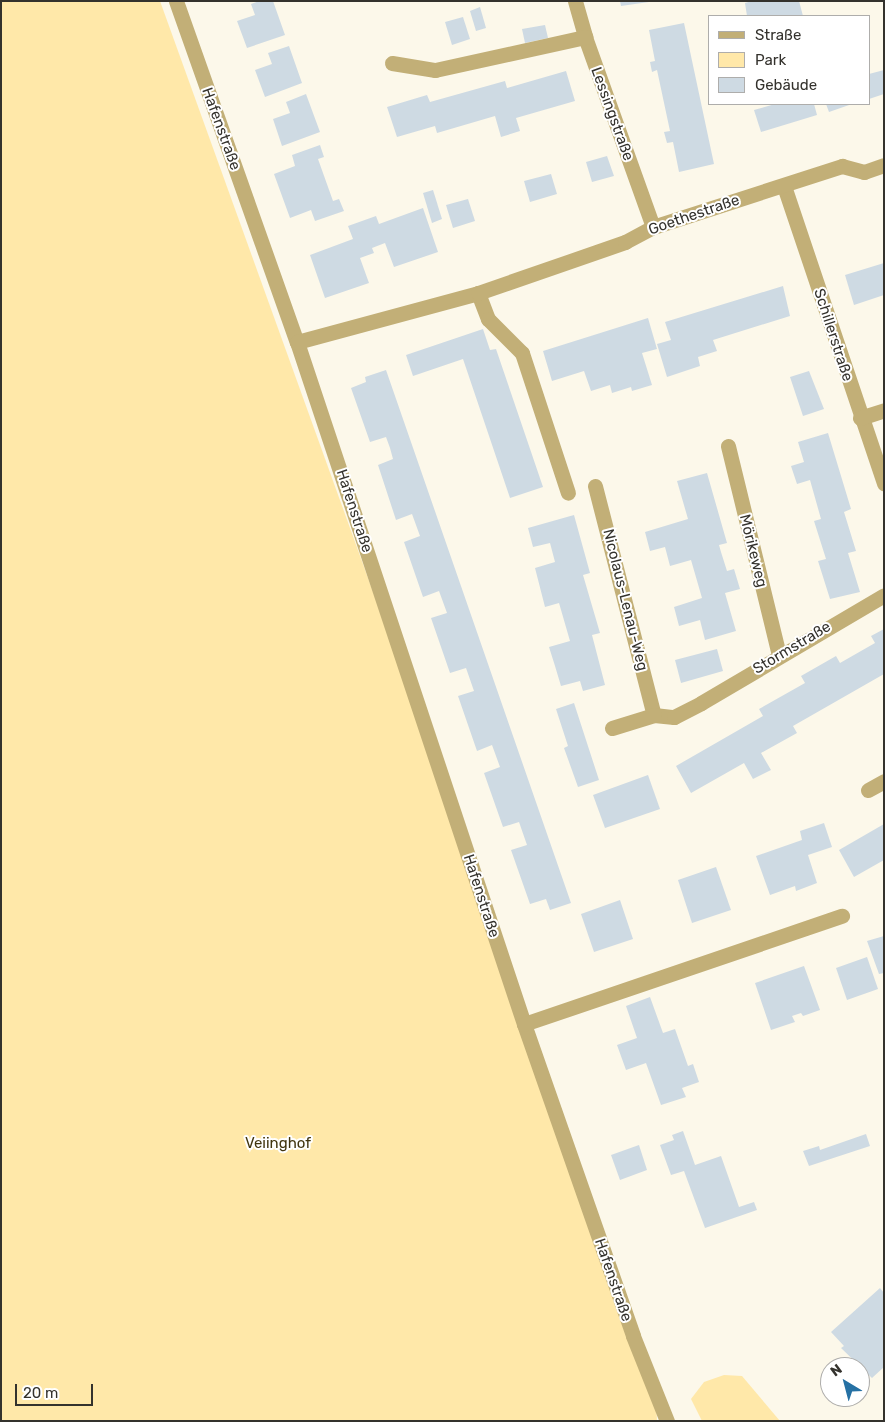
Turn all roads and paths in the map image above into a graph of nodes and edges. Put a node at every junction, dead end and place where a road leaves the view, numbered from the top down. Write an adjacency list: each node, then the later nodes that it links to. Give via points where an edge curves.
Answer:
1 (176, 1): 9 (street, Hafenstraße)
2 (575, 1): 3 (street, Lessingstraße)
3 (585, 37): 4 (street, via 434,70); 7 (street, Lessingstraße)
4 (392, 63)
5 (884, 165): 6 (street, Goethestraße, via 864,172 842,166)
6 (784, 186): 7 (street, Goethestraße); 11 (street, Schillerstraße)
7 (652, 227): 8 (street, Goethestraße, via 625,242)
8 (478, 293): 9 (street, Goethestraße); 15 (street, via 488,318 522,353)
9 (297, 342): 23 (street, Hafenstraße)
10 (884, 410): 11 (street)
11 (860, 418): 13 (street, Schillerstraße)
12 (728, 446): 17 (street, Mörikeweg)
13 (884, 484)
14 (595, 486): 18 (street, Nicolaus-Lenau-Weg)
15 (568, 493)
16 (884, 595): 17 (street, Stormstraße)
17 (779, 656): 18 (street, Stormstraße, via 674,717)
18 (654, 715): 19 (street)
19 (612, 728)
20 (884, 781): 21 (street)
21 (868, 790)
22 (842, 916): 23 (street)
23 (524, 1024): 24 (street, Hafenstraße, via 633,1336)
24 (667, 1421)

